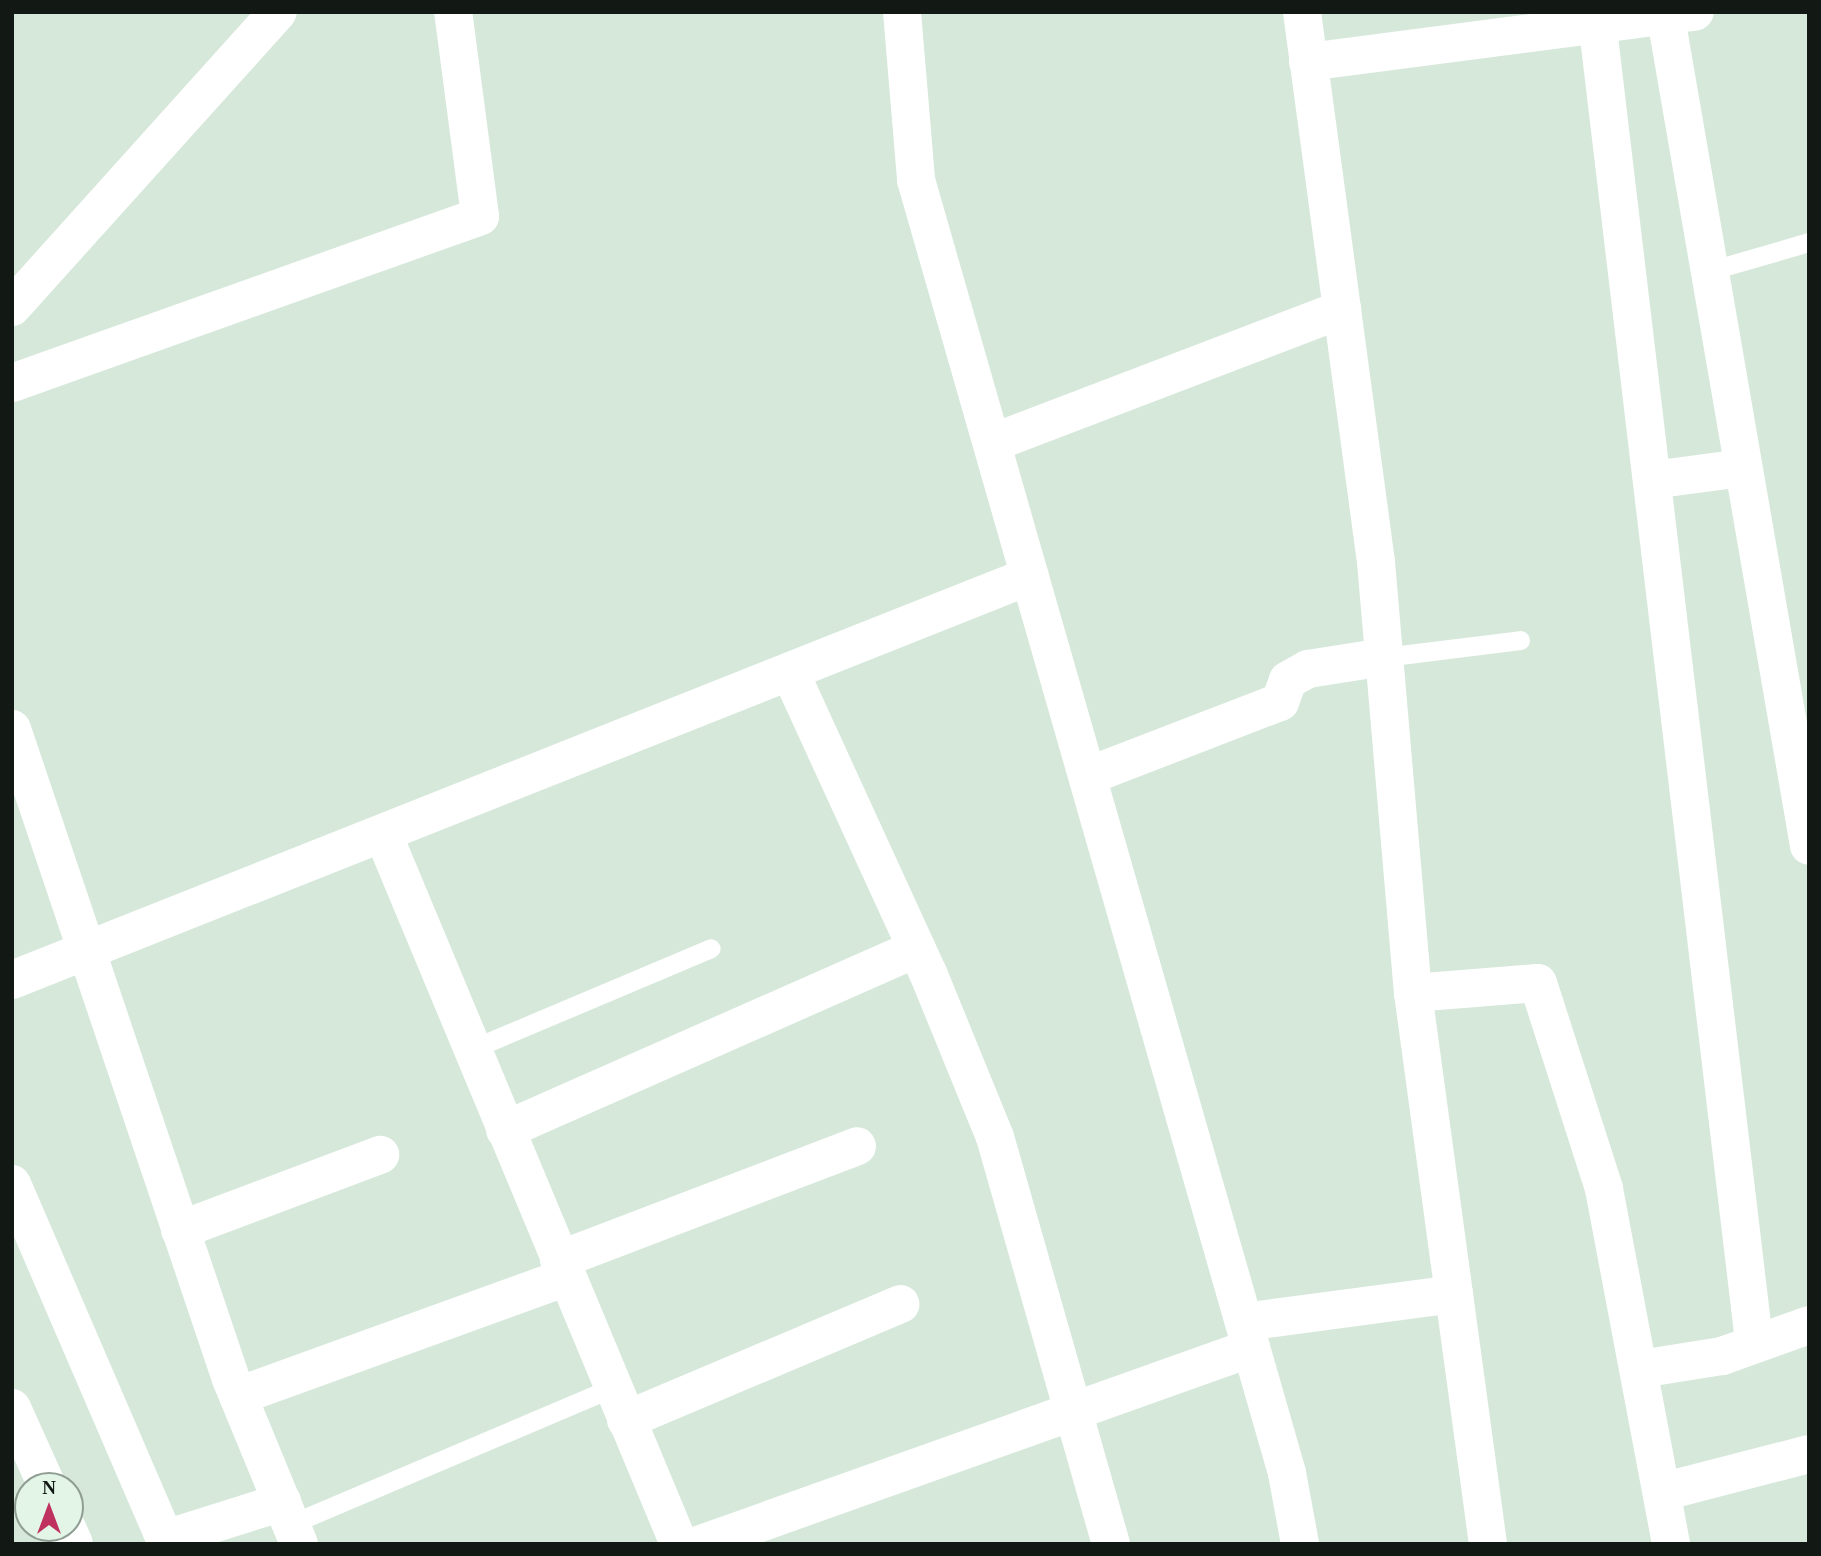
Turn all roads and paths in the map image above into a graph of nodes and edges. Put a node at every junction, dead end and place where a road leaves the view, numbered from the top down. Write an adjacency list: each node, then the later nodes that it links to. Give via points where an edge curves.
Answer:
1 (278, 12): 10 (street)
2 (453, 12): 12 (street, via 480,216)
3 (902, 12): 13 (street, via 916,180)
4 (1302, 12): 7 (street)
5 (1675, 13): 6 (street); 9 (street)
6 (1597, 18): 7 (street); 15 (street)
7 (1308, 62): 11 (street)
8 (1809, 242): 9 (lane)
9 (1709, 271): 14 (street)
10 (12, 307)
11 (1342, 309): 13 (street); 18 (street)
12 (12, 383)
13 (992, 443): 16 (street)
14 (1742, 468): 15 (street); 23 (street)
15 (1652, 480): 40 (street)
16 (1030, 576): 19 (street); 21 (street)
17 (1520, 640): 18 (lane)
18 (1384, 657): 21 (street, via 1308,669 1288,680 1280,702); 28 (street)
19 (790, 672): 22 (street); 25 (street)
20 (12, 729): 26 (street)
21 (1088, 776): 39 (street)
22 (383, 834): 26 (street); 29 (street)
23 (1809, 846)
24 (712, 948): 29 (lane)
25 (917, 948): 30 (street); 45 (street, via 995,1137)
26 (85, 952): 27 (street); 34 (street)
27 (12, 980)
28 (1413, 993): 36 (street); 41 (street, via 1538,983 1604,1189)
29 (472, 1049): 30 (street)
30 (505, 1130): 35 (street)
31 (857, 1146): 35 (street)
32 (380, 1154): 34 (street)
33 (12, 1184): 50 (street)
34 (180, 1230): 42 (street)
35 (562, 1268): 42 (street); 43 (street)
36 (1454, 1294): 39 (street); 55 (street)
37 (900, 1304): 43 (street)
38 (1809, 1325): 40 (street)
39 (1247, 1335): 45 (street); 54 (street)
40 (1754, 1341): 41 (street, via 1722,1356)
41 (1640, 1369): 48 (street)
42 (238, 1396): 49 (street)
43 (620, 1404): 49 (lane); 51 (street)
44 (12, 1408): 47 (street)
45 (1077, 1409): 52 (street); 53 (street)
46 (1809, 1454): 48 (street)
47 (41, 1472)
48 (1662, 1492): 56 (street)
49 (291, 1523): 50 (street)
50 (166, 1541)
51 (679, 1544)
52 (701, 1544)
53 (1111, 1544)
54 (1300, 1544)
55 (1488, 1544)
56 (1671, 1544)

